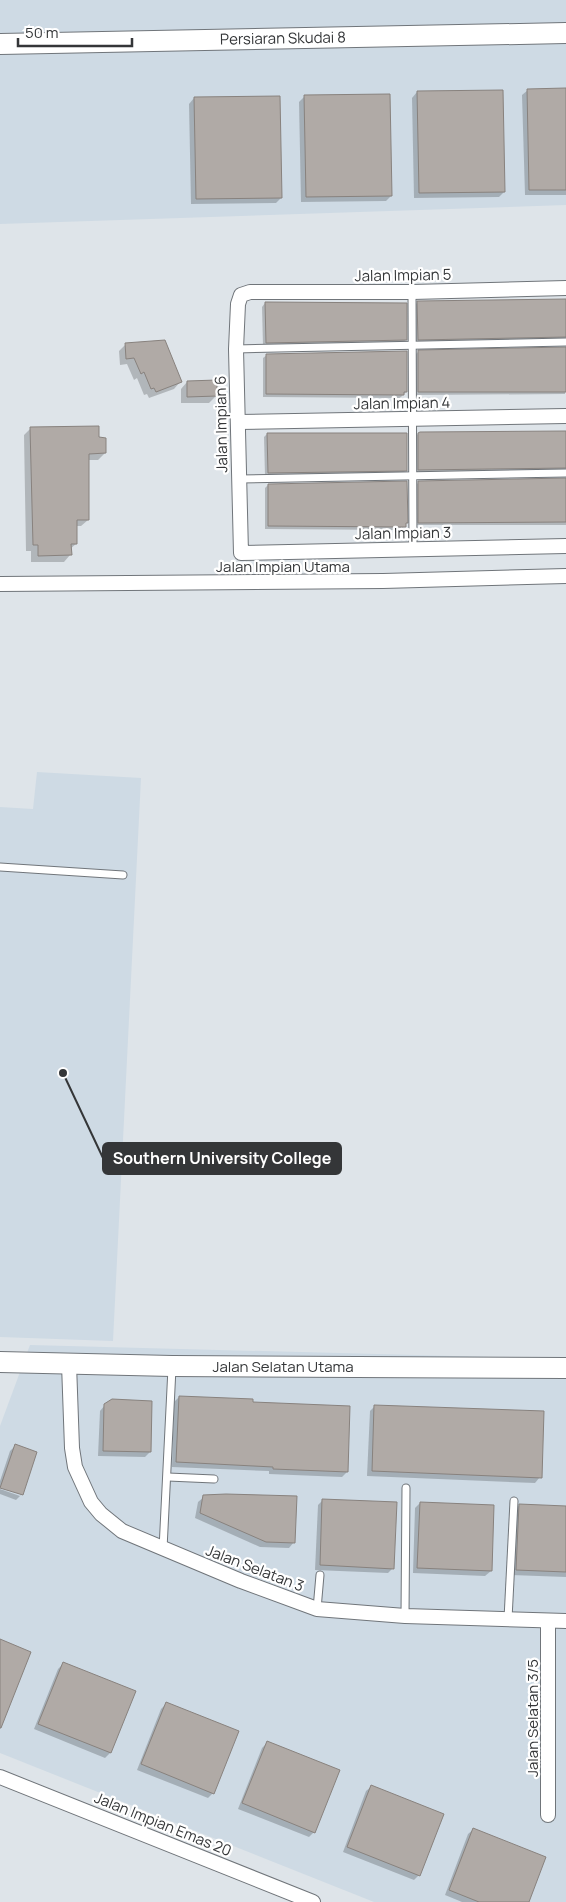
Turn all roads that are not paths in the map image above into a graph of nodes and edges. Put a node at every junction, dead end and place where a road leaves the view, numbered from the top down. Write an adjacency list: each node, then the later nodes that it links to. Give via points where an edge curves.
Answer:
1 (566, 33): 2 (street, Persiaran Skudai 8)
2 (0, 44)
3 (566, 288): 4 (street, Jalan Impian 5)
4 (412, 292): 5 (street, Jalan Impian 5, via 250,292); 7 (lane)
5 (241, 295): 8 (street, Jalan Impian 6)
6 (566, 342): 7 (lane)
7 (412, 345): 8 (lane); 10 (lane)
8 (236, 349): 11 (street, Jalan Impian 6)
9 (566, 416): 10 (street, Jalan Impian 4)
10 (412, 419): 11 (street, Jalan Impian 4); 13 (lane)
11 (238, 422): 14 (street, Jalan Impian 6)
12 (566, 473): 13 (lane)
13 (413, 476): 14 (lane); 16 (lane)
14 (239, 479): 17 (street, Jalan Impian 6)
15 (566, 546): 16 (street, Jalan Impian 3)
16 (413, 549): 17 (street, Jalan Impian 3)
17 (241, 553)
18 (566, 576): 19 (street, Jalan Impian Utama)
19 (0, 584)
20 (0, 868): 21 (lane)
21 (123, 875)
22 (0, 1362): 23 (street, Jalan Selatan Utama)
23 (69, 1364): 24 (street, Jalan Selatan Utama); 30 (street, Jalan Selatan 3, via 75,1467 91,1502 122,1531)
24 (172, 1366): 25 (street, Jalan Selatan Utama); 26 (lane)
25 (566, 1368)
26 (168, 1477): 27 (lane); 30 (lane)
27 (214, 1479)
28 (406, 1488): 33 (lane)
29 (514, 1501): 34 (lane)
30 (164, 1550): 32 (street, Jalan Selatan 3)
31 (320, 1575): 32 (lane)
32 (317, 1609): 33 (street, Jalan Selatan 3)
33 (405, 1616): 34 (street, Jalan Selatan 3)
34 (508, 1619): 36 (street, Jalan Selatan 3)
35 (566, 1621): 36 (street, Jalan Selatan 3)
36 (548, 1622): 38 (street, Jalan Selatan 3/5)
37 (0, 1777): 39 (street, Jalan Impian Emas 20)
38 (548, 1815)
39 (314, 1902)

